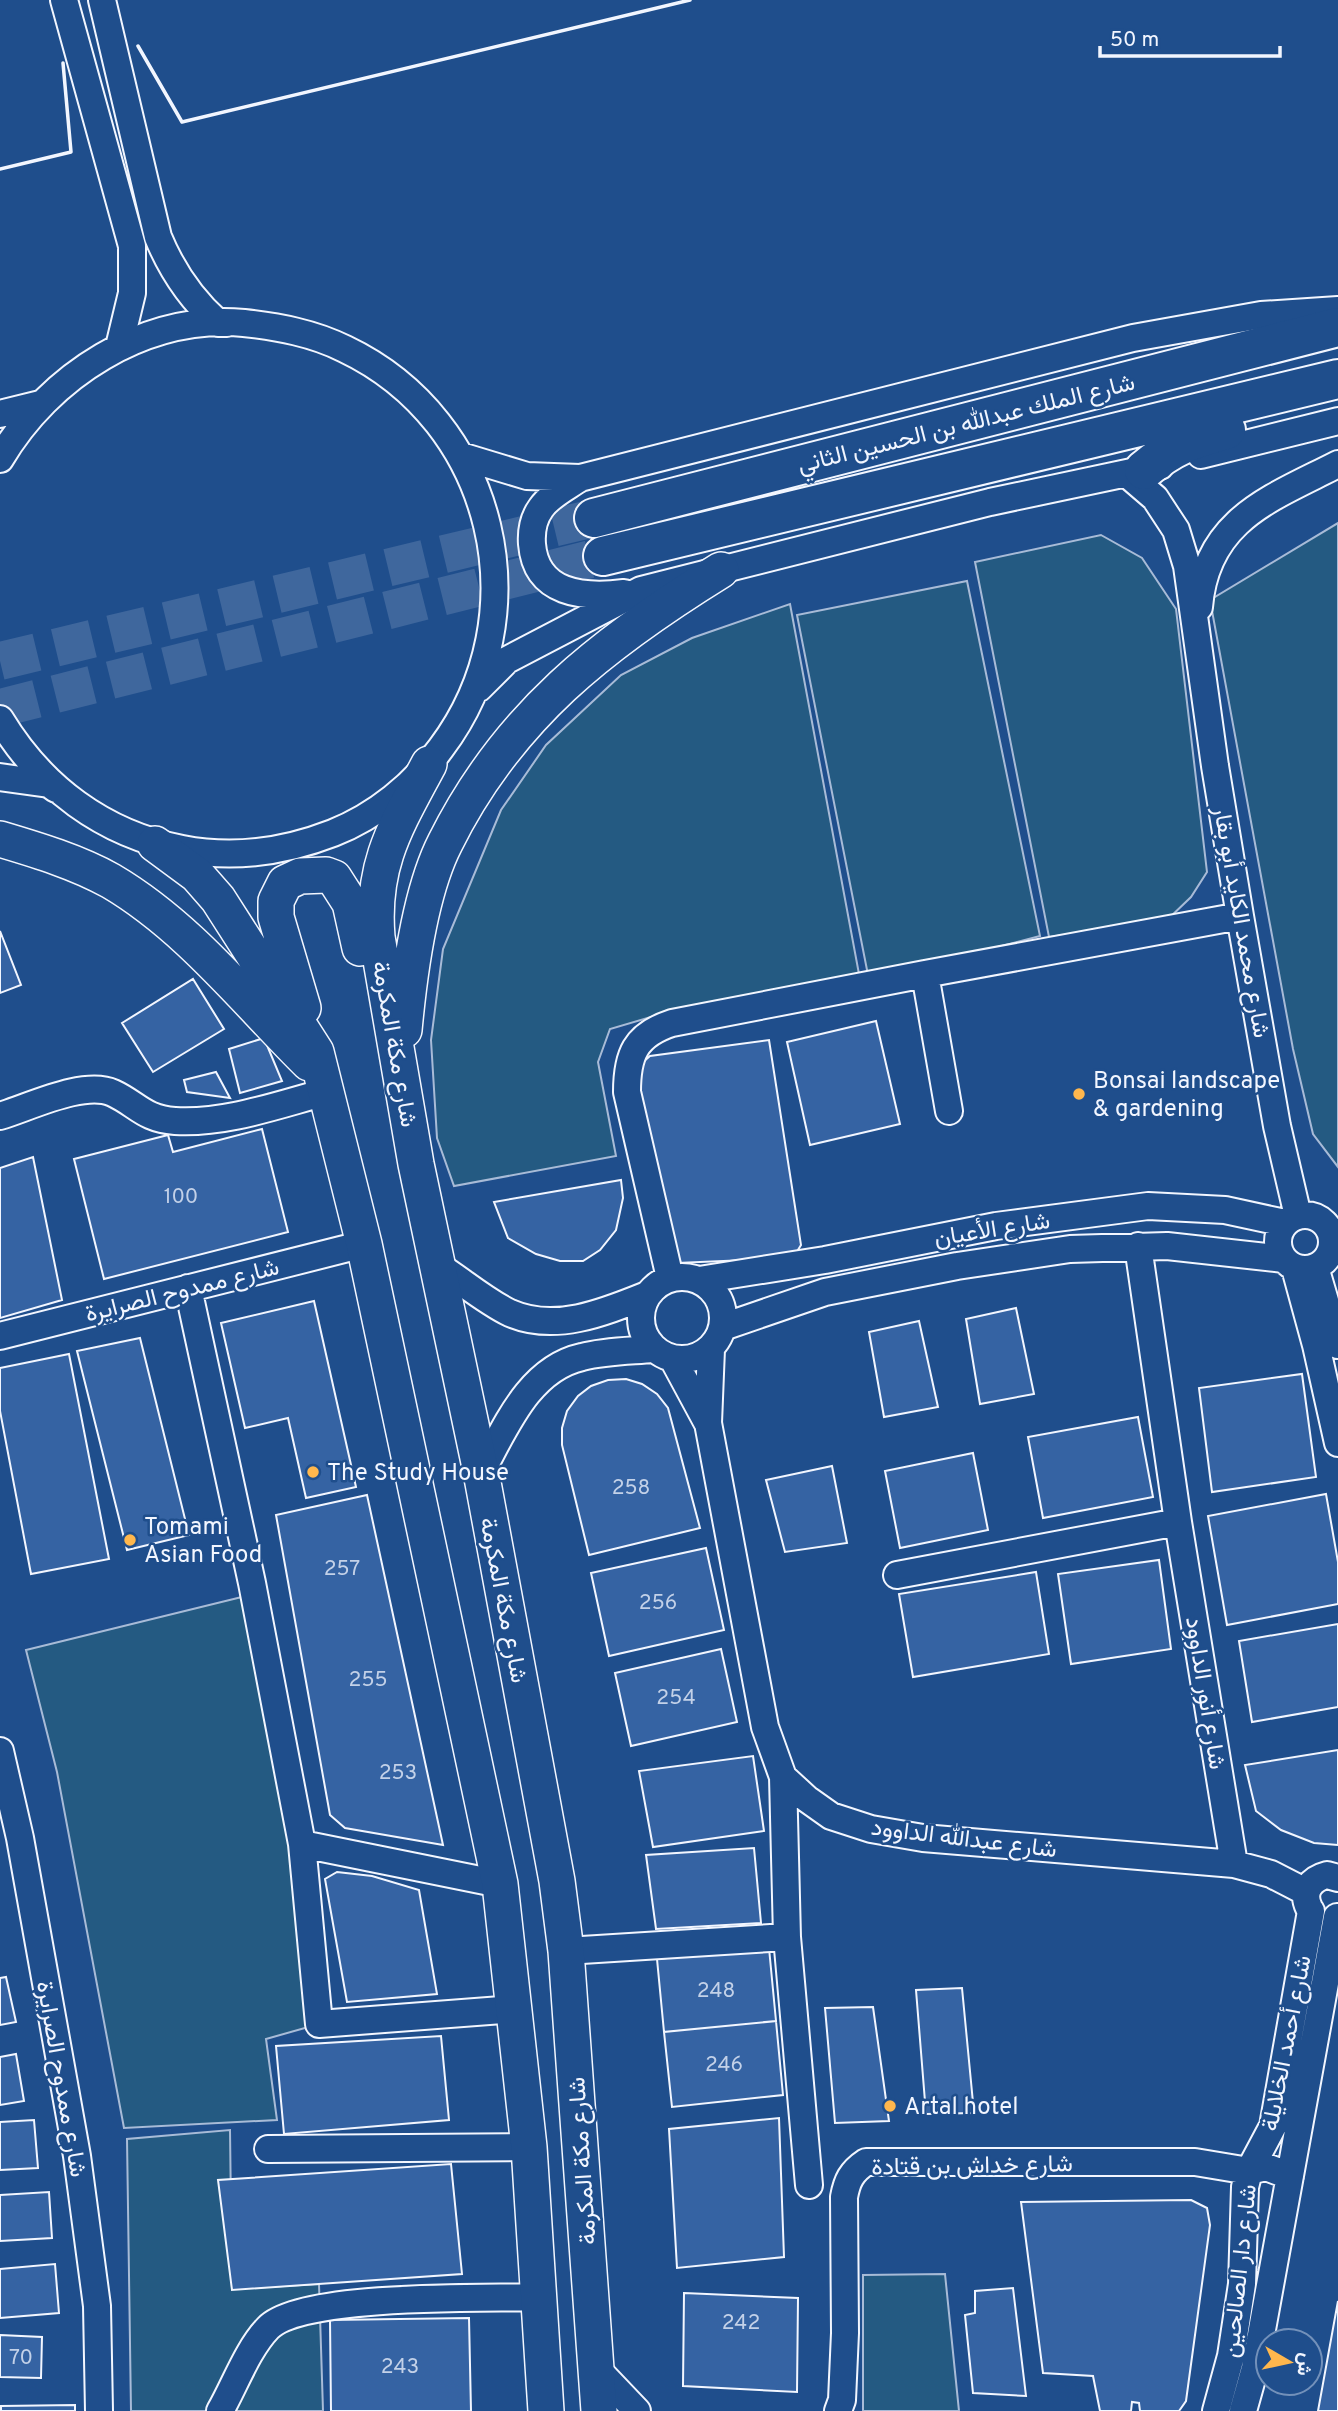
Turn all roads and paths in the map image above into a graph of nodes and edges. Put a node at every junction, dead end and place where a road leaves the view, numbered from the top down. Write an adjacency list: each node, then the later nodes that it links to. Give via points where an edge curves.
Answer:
1 (64, 0): 4 (street)
2 (102, 0): 3 (street)
3 (139, 154): 4 (street); 6 (street, via 158,237 176,275 218,323)
4 (110, 161): 8 (street, via 134,270)
5 (1338, 310): 18 (street, via 1261,315 1133,338)
6 (236, 323): 8 (street, via 196,325); 14 (street, via 276,326 314,336 375,366 427,410)
7 (1338, 327): 19 (highway, شارع الملك عبدالله بن الحسين الثاني)
8 (119, 347): 11 (street, via 85,367)
9 (1338, 379): 20 (highway, شارع الملك عبدالله بن الحسين الثاني)
10 (1338, 398): 17 (highway, via 1182,443)
11 (41, 403): 12 (street); 15 (street)
12 (0, 414)
13 (1338, 421): 17 (street)
14 (461, 456): 18 (street, via 527,476); 24 (street, via 486,519 495,572 495,612)
15 (0, 459)
16 (1338, 464): 23 (street, شارع محمد الكايد أبو بقار, via 1262,501 1227,535 1205,578)
17 (1135, 472): 21 (street, via 990,502); 23 (street, شارع محمد الكايد أبو بقار, via 1176,530)
18 (580, 478): 22 (street, via 542,505 535,518 533,556 544,577 560,589 578,594)
19 (594, 518)
20 (603, 556)
21 (721, 570): 22 (street); 33 (main road, via 603,650 537,709 485,777 444,845 421,918)
22 (641, 590): 24 (street, via 507,660)
23 (1198, 626): 31 (street, شارع محمد الكايد أبو بقار)
24 (475, 691): 26 (street, via 455,730)
25 (0, 719): 28 (street, via 42,776)
26 (429, 764): 30 (street, via 393,799 351,826 304,845 254,854 204,854); 33 (main road, شارع مكة المكرمة, via 393,830 374,901)
27 (0, 777): 28 (street, via 49,785)
28 (72, 802): 30 (street, via 112,827)
29 (0, 839): 34 (main road, via 71,863 140,901 177,930)
30 (155, 844): 34 (main road, via 197,875 218,899)
31 (1240, 916): 32 (street); 38 (street, شارع محمد الكايد أبو بقار, via 1277,1126)
32 (925, 974): 35 (street); 43 (street, via 672,1023 652,1029 635,1047 627,1067 627,1092)
33 (401, 1065): 37 (main road, شارع مكة المكرمة)
34 (321, 1073): 36 (street, via 227,1118 157,1119 111,1092 85,1089); 37 (main road, via 276,917 278,892 285,883 314,874 334,878 350,903); 39 (main road)
35 (949, 1111)
36 (0, 1116)
37 (416, 1164): 41 (main road, شارع مكة المكرمة)
38 (1311, 1221): 42 (street, شارع محمد الكايد أبو بقار, via 1329,1231 1331,1243 1329,1255); 42 (street, via 1278,1241); 44 (street, شارع الأعيان, via 1148,1206 996,1226)
39 (364, 1244): 45 (street, شارع ممدوح الصرايرة); 61 (main road)
40 (1138, 1246): 42 (street, شارع الأعيان); 48 (street, شارع الأعيان, via 1070,1249 825,1292); 54 (street, شارع أنور الداوود)
41 (437, 1265): 46 (street, via 510,1313 536,1320 563,1321 604,1313); 53 (main road, شارع مكة المكرمة)
42 (1310, 1265): 49 (street); 52 (street, via 1316,1345)
43 (670, 1278): 44 (street); 46 (street)
44 (699, 1280): 48 (street, via 719,1299)
45 (188, 1287): 47 (street, شارع ممدوح الصرايرة); 58 (street)
46 (647, 1295): 50 (street, via 641,1323 645,1337)
47 (0, 1336)
48 (717, 1338): 50 (street, via 687,1360); 51 (street, شارع عبدالله الداوود)
49 (1338, 1345)
50 (663, 1354): 51 (street, شارع عبدالله الداوود); 53 (street, via 580,1357 549,1371 520,1402)
51 (708, 1423): 57 (street, شارع عبدالله الداوود, via 765,1727)
52 (1338, 1443)
53 (481, 1472): 65 (main road, شارع مكة المكرمة)
54 (1178, 1522): 55 (street); 59 (street, شارع أنور الداوود)
55 (897, 1575)
56 (0, 1751): 74 (street, شارع ممدوح الصرايرة, via 77,2156 97,2306)
57 (783, 1777): 59 (street, شارع عبدالله الداوود, via 831,1816 871,1829 922,1838); 64 (street)
58 (302, 1844): 61 (street); 66 (street, via 319,2024)
59 (1234, 1864): 62 (street, شارع عبدالله الداوود, via 1271,1874)
60 (1338, 1878): 62 (street, via 1318,1878)
61 (500, 1884): 66 (main road)
62 (1309, 1902): 63 (street, شارع عبدالله الداوود, via 1318,1917); 69 (street, شارع أحمد الخلايلة, via 1273,2126)
63 (1338, 1917): 70 (street, شارع أحمد الخلايلة)
64 (787, 1937): 65 (street); 71 (street)
65 (566, 1951): 73 (main road, شارع مكة المكرمة)
66 (516, 2008): 67 (main road)
67 (529, 2147): 68 (street); 72 (main road)
68 (268, 2149)
69 (1249, 2171): 70 (street, شارع خداش بن قتادة, via 1266,2167); 79 (street, شارع خداش بن قتادة, via 1195,2162 866,2162 855,2169 844,2197 845,2333); 80 (street, شارع دار الصالحين, via 1242,2284 1231,2356)
70 (1290, 2176): 81 (street, شارع دار الصالحين)
71 (809, 2185)
72 (540, 2297): 75 (street, via 332,2305 294,2314 268,2327); 76 (main road)
73 (598, 2370): 77 (main road, شارع مكة المكرمة); 78 (street)
74 (99, 2411)
75 (220, 2411)
76 (546, 2411)
77 (599, 2411)
78 (637, 2411)
79 (838, 2411)
80 (1216, 2411)
81 (1243, 2411)

